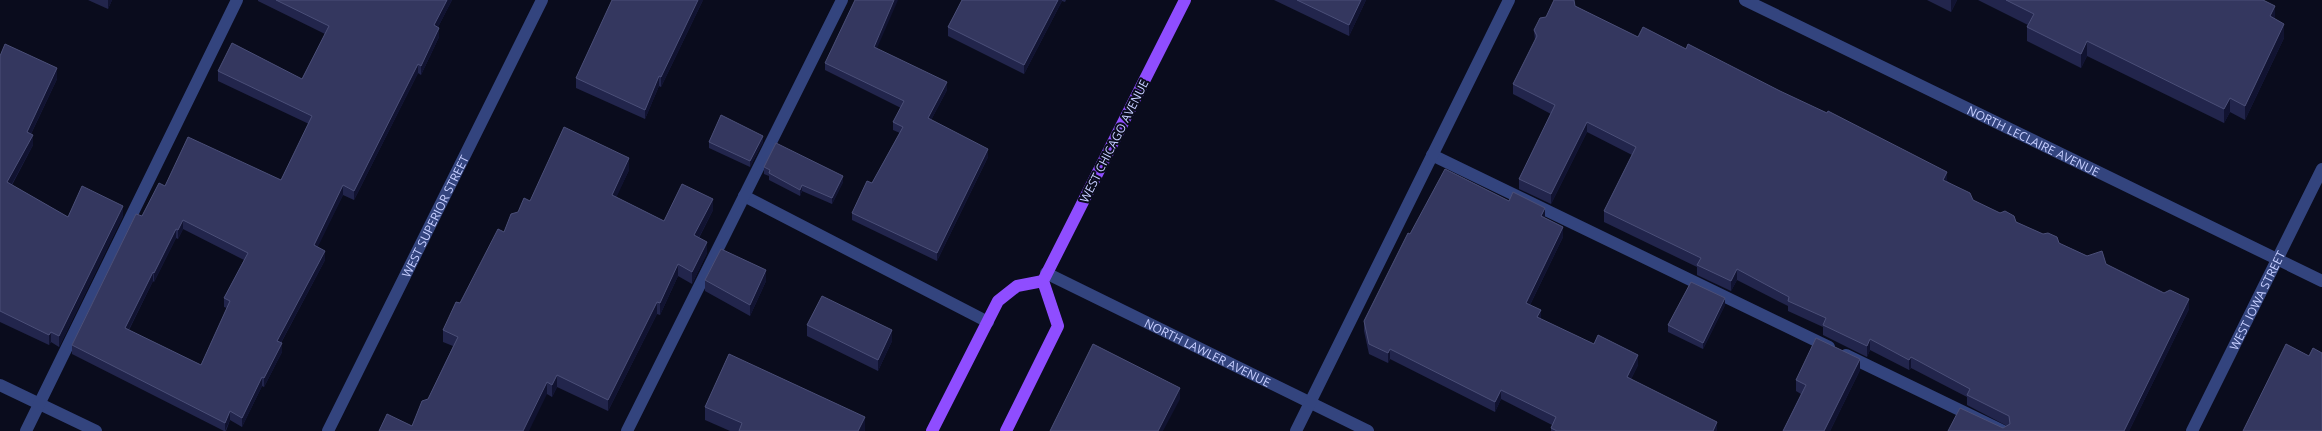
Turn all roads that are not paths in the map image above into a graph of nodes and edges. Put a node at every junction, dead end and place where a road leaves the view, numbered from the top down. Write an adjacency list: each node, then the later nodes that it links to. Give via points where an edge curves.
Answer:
1 (236, 0): 16 (street)
2 (542, 0): 19 (street, WEST SUPERIOR STREET)
3 (842, 0): 9 (street)
4 (1185, 0): 11 (main road, WEST CHICAGO AVENUE)
5 (1509, 0): 7 (street)
6 (1745, 0): 10 (street, NORTH LECLAIRE AVENUE)
7 (1432, 155): 15 (street); 25 (street)
8 (2322, 169): 10 (street, WEST IOWA STREET)
9 (744, 196): 13 (street); 20 (street)
10 (2277, 259): 12 (street, NORTH LECLAIRE AVENUE); 26 (street, WEST IOWA STREET)
11 (1044, 277): 13 (main road, via 1017,286 998,301); 15 (street, NORTH LAWLER AVENUE); 22 (main road, via 1058,326)
12 (2322, 281)
13 (988, 322): 21 (main road)
14 (0, 386): 16 (street)
15 (1310, 403): 23 (street); 24 (street, NORTH LAWLER AVENUE)
16 (39, 404): 17 (street); 18 (street)
17 (26, 431)
18 (96, 431)
19 (328, 431)
20 (627, 431)
21 (932, 431)
22 (1006, 431)
23 (1296, 431)
24 (1368, 431)
25 (2003, 431)
26 (2192, 431)

